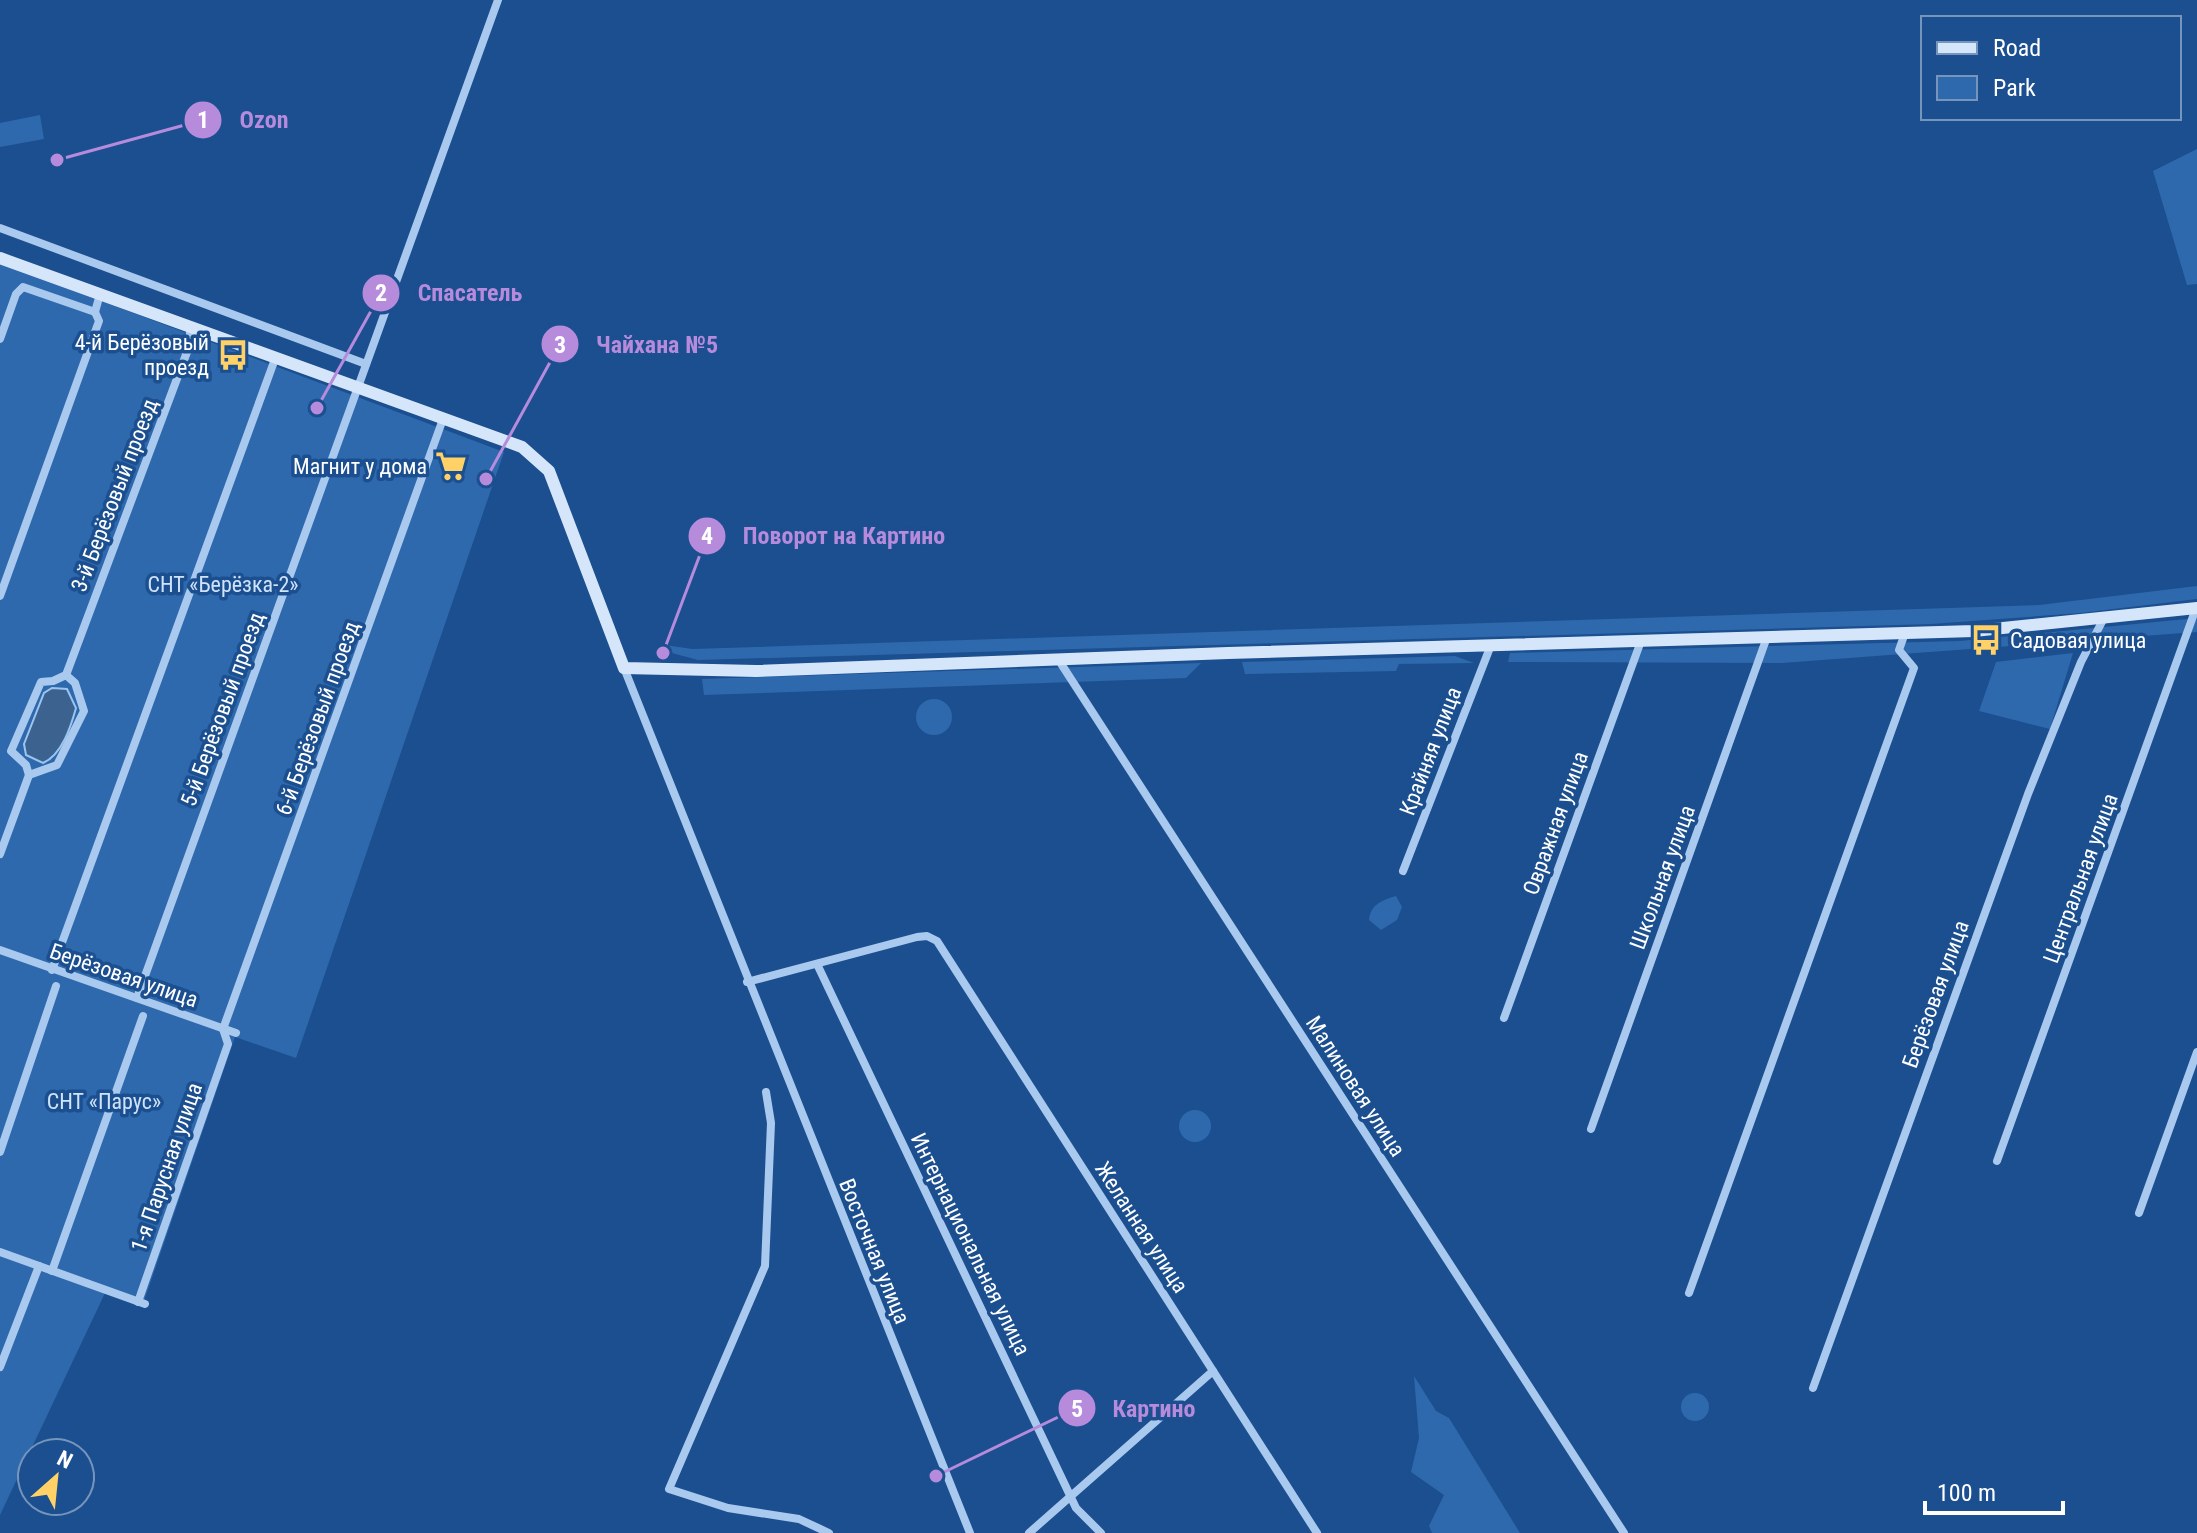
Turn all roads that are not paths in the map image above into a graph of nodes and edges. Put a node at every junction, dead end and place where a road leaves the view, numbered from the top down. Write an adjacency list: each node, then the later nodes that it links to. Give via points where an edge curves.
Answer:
1 (498, 0): 9 (street, 5-й Берёзовый проезд)
2 (0, 228): 9 (street)
3 (0, 258): 4 (street)
4 (100, 294): 5 (street); 6 (street)
5 (95, 312): 7 (street, via 23,287); 12 (street, via 99,321)
6 (190, 327): 8 (street); 21 (street, 3-й Берёзовый проезд, via 190,344)
7 (0, 339)
8 (275, 359): 10 (street); 27 (street)
9 (366, 364): 10 (street, 5-й Берёзовый проезд)
10 (357, 388): 11 (street); 30 (street, 5-й Берёзовый проезд)
11 (443, 419): 20 (street, via 522,447 549,471); 33 (street, 6-й Берёзовый проезд)
12 (0, 596)
13 (2197, 608): 14 (street); 39 (street, Центральная улица)
14 (2104, 618): 15 (street); 47 (street, Берёзовая улица, via 2028,794)
15 (1905, 633): 16 (street); 44 (street, via 1899,650 1914,668)
16 (1767, 637): 17 (street); 37 (street, Школьная улица)
17 (1641, 641): 18 (street); 32 (street, Овражная улица)
18 (1491, 645): 19 (street); 24 (street, Крайняя улица)
19 (1058, 659): 20 (street, via 756,671); 54 (street, Малиновая улица)
20 (624, 668): 28 (street, Восточная улица)
21 (66, 675): 22 (street, via 75,683 84,711 57,765); 22 (street, via 41,682 11,751)
22 (29, 775): 23 (street)
23 (0, 854)
24 (1403, 871)
25 (0, 950): 27 (street, Берёзовая улица)
26 (817, 964): 28 (street); 46 (street, Желанная улица, via 917,937 937,941); 48 (street, Интернациональная улица)
27 (52, 970): 30 (street, Берёзовая улица)
28 (747, 982): 50 (street, Восточная улица)
29 (56, 986): 38 (street)
30 (137, 998): 33 (street, Берёзовая улица)
31 (143, 1016): 43 (street)
32 (1504, 1018)
33 (223, 1029): 34 (street, Берёзовая улица); 43 (street, 1-я Парусная улица, via 228,1044 142,1303)
34 (236, 1033)
35 (2197, 1052): 40 (street)
36 (766, 1092): 49 (street, via 771,1123 765,1266 669,1489 728,1508 799,1519)
37 (1591, 1129)
38 (0, 1152)
39 (1997, 1161)
40 (2139, 1213)
41 (0, 1252): 42 (street)
42 (39, 1266): 43 (street); 45 (street)
43 (52, 1271)
44 (1689, 1293)
45 (0, 1367)
46 (1213, 1371): 48 (street); 53 (street, Желанная улица)
47 (1813, 1388)
48 (1072, 1497): 51 (street); 52 (street, Интернациональная улица)
49 (829, 1533)
50 (970, 1533)
51 (1029, 1533)
52 (1101, 1533)
53 (1317, 1533)
54 (1624, 1533)

